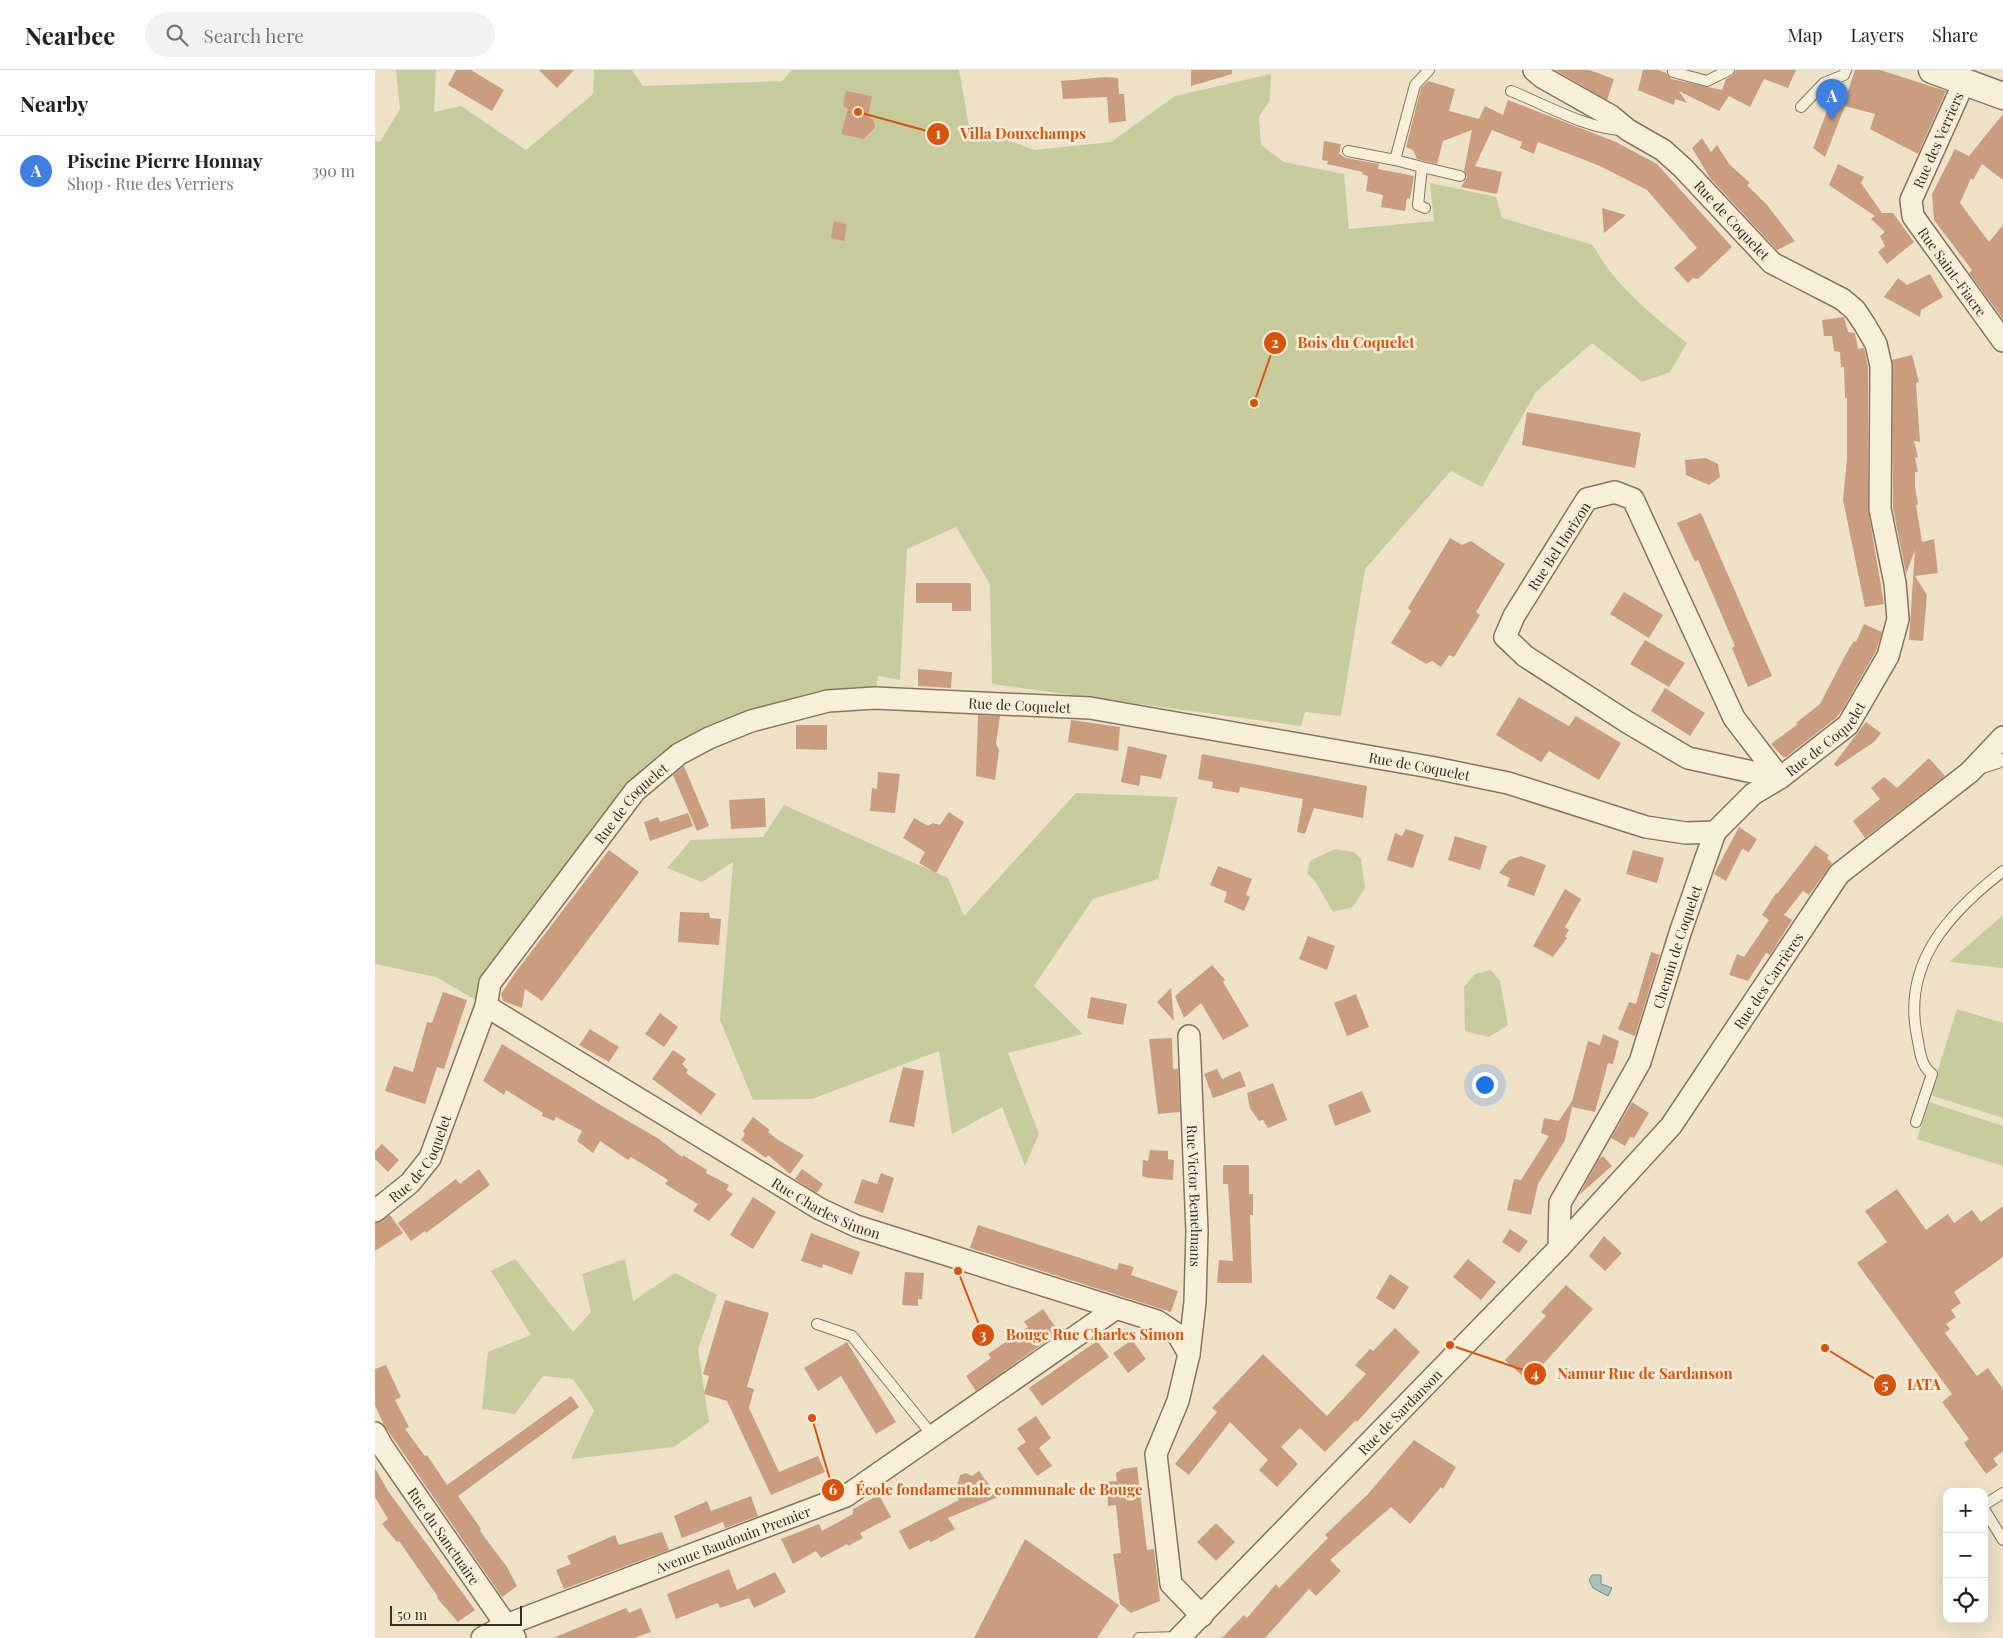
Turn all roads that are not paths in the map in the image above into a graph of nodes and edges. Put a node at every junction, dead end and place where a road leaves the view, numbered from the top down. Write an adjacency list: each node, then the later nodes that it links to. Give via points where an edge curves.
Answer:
1 (1429, 70): 13 (lane, via 1415,85)
2 (1534, 70): 11 (street, Rue de Coquelet)
3 (1729, 70): 6 (lane, via 1707,82)
4 (1846, 70): 10 (lane, via 1824,83)
5 (1933, 70): 7 (street)
6 (1673, 72)
7 (1965, 80): 9 (street); 16 (street, Rue des Verriers)
8 (1511, 91): 11 (lane, via 1592,124)
9 (2003, 96)
10 (1801, 107)
11 (1629, 130): 22 (street, Rue de Coquelet, via 1663,150 1683,168 1772,263 1842,298 1855,310 1876,344 1882,391 1880,510 1895,583 1898,619 1888,656 1848,725)
12 (1348, 151): 13 (lane)
13 (1395, 160): 14 (lane)
14 (1422, 167): 15 (lane); 17 (lane, via 1418,205)
15 (1460, 176)
16 (1911, 200): 18 (street, Rue Saint-Fiacre, via 1913,216)
17 (1425, 208)
18 (2003, 341)
19 (2003, 737): 21 (street, Rue des Carrières)
20 (2003, 759): 21 (lane)
21 (1970, 772): 29 (street, Rue des Carrières, via 1839,874 1671,1126)
22 (1780, 778): 22 (street, Rue Bel Horizon, via 1734,718 1633,499 1615,492 1587,499 1514,616 1505,637 1525,656 1687,758); 23 (street, Rue de Coquelet, via 1753,794)
23 (1715, 832): 25 (street, Rue de Coquelet, via 1686,833 1646,827 1508,783 1090,708 875,698 828,701 751,721 709,738 679,754 635,791 490,983); 29 (street, Chemin de Coquelet, via 1640,1062 1560,1202)
24 (2003, 871): 27 (lane, via 1976,892 1922,962 1915,987 1914,1022 1922,1059 1926,1070 1932,1074)
25 (485, 1006): 28 (street, Rue de Coquelet, via 430,1158 410,1183); 30 (street, Rue Charles Simon, via 820,1209 857,1226)
26 (1189, 1036): 32 (street, Rue Victor Bemelmans, via 1197,1231 1195,1302)
27 (1917, 1122)
28 (375, 1210)
29 (1559, 1248): 39 (street, Rue de Sardanson)
30 (1115, 1309): 32 (street, Rue Charles Simon, via 1157,1321 1178,1335); 34 (street, Avenue Baudouin Premier)
31 (817, 1324): 34 (lane, via 852,1336)
32 (1189, 1354): 39 (street, Rue Victor Bemelmans, via 1178,1401 1156,1454 1171,1584)
33 (375, 1433): 40 (street, Rue du Sanctuaire)
34 (933, 1436): 40 (street, Avenue Baudouin Premier, via 845,1496)
35 (2003, 1493): 36 (lane)
36 (1988, 1502)
37 (1988, 1516): 38 (lane)
38 (2003, 1540)
39 (1201, 1616): 41 (street, Rue de Sardanson)
40 (510, 1631): 42 (street, Avenue Baudouin Premier)
41 (1180, 1637): 43 (lane)
42 (482, 1638)
43 (1139, 1638)

